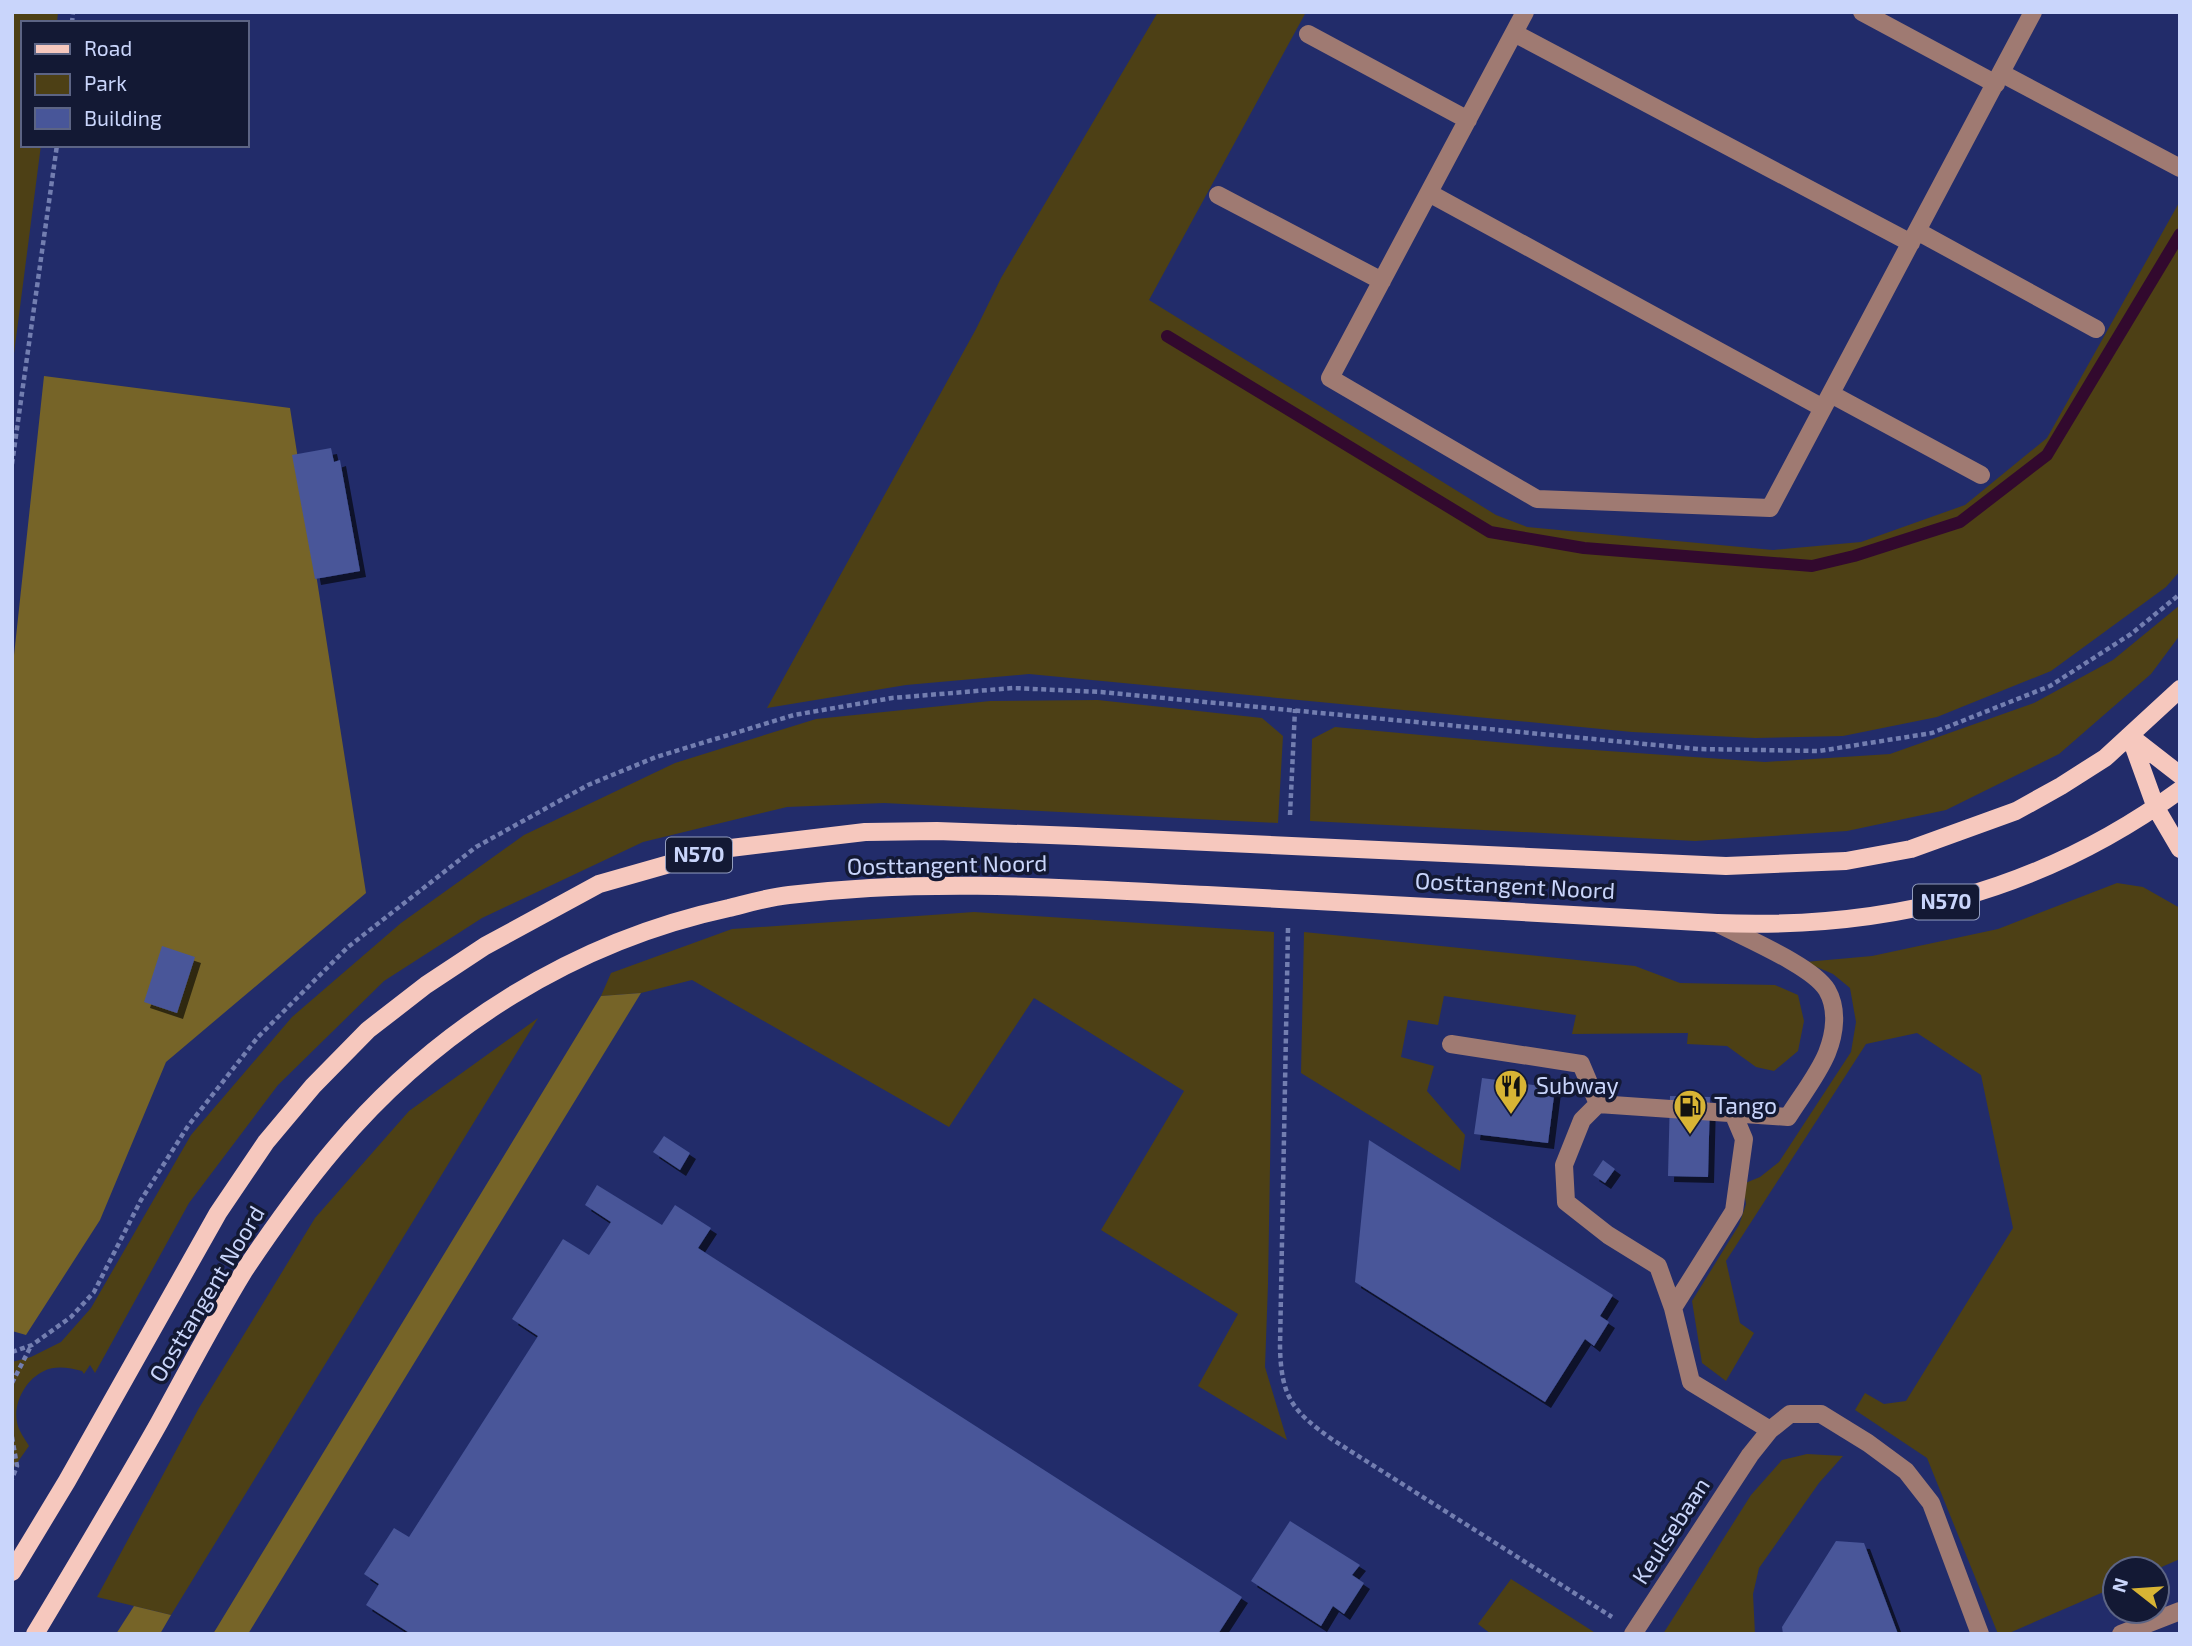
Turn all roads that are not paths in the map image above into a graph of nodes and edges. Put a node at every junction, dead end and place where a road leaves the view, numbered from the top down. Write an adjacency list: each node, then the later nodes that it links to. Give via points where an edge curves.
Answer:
1 (1525, 12): 4 (street)
2 (1862, 12): 6 (street)
3 (2033, 12): 6 (street)
4 (1514, 33): 7 (street); 11 (street)
5 (1308, 34): 7 (street)
6 (1998, 78): 8 (street); 11 (street)
7 (1468, 120): 9 (street)
8 (2180, 167)
9 (1429, 193): 12 (street); 14 (street)
10 (1218, 195): 12 (street)
11 (1914, 237): 13 (street); 14 (street)
12 (1382, 281): 14 (street, via 1330,377 1537,499 1770,508)
13 (2096, 329)
14 (1827, 401): 15 (street)
15 (1981, 475)
16 (2180, 689): 17 (main road, N570)
17 (2130, 736): 18 (main road); 20 (main road); 28 (main road, Oosttangent Noord / N570, via 2105,758 2016,811 1911,849 1846,861 1726,866 1089,837 865,832 722,849 599,884 485,946 426,985 368,1030 313,1086 266,1142 218,1213 68,1482)
18 (2180, 775)
19 (2180, 790): 20 (main road, Oosttangent Noord / N570)
20 (2156, 807): 21 (main road); 22 (main road, Oosttangent Noord / N570, via 2036,872 1945,903 1822,922)
21 (2180, 849)
22 (1717, 923): 25 (street, via 1815,978 1826,989 1833,1007 1834,1032 1827,1055 1788,1117); 31 (main road, Oosttangent Noord / N570, via 946,886 786,895 688,917 593,953 550,972 458,1032 402,1079 336,1147 244,1273)
23 (1451, 1044): 24 (street, via 1581,1064)
24 (1598, 1104): 25 (street); 26 (street, via 1582,1121 1564,1166 1566,1202 1658,1266)
25 (1733, 1113): 26 (street, via 1745,1139 1734,1211)
26 (1673, 1308): 27 (street, via 1691,1382)
27 (1770, 1430): 30 (street, Keulsebaan); 32 (street, via 1790,1414 1821,1414 1906,1471 1931,1503)
28 (12, 1572)
29 (2180, 1611): 33 (street)
30 (1627, 1630)
31 (35, 1634)
32 (1980, 1634)
33 (2121, 1634)

